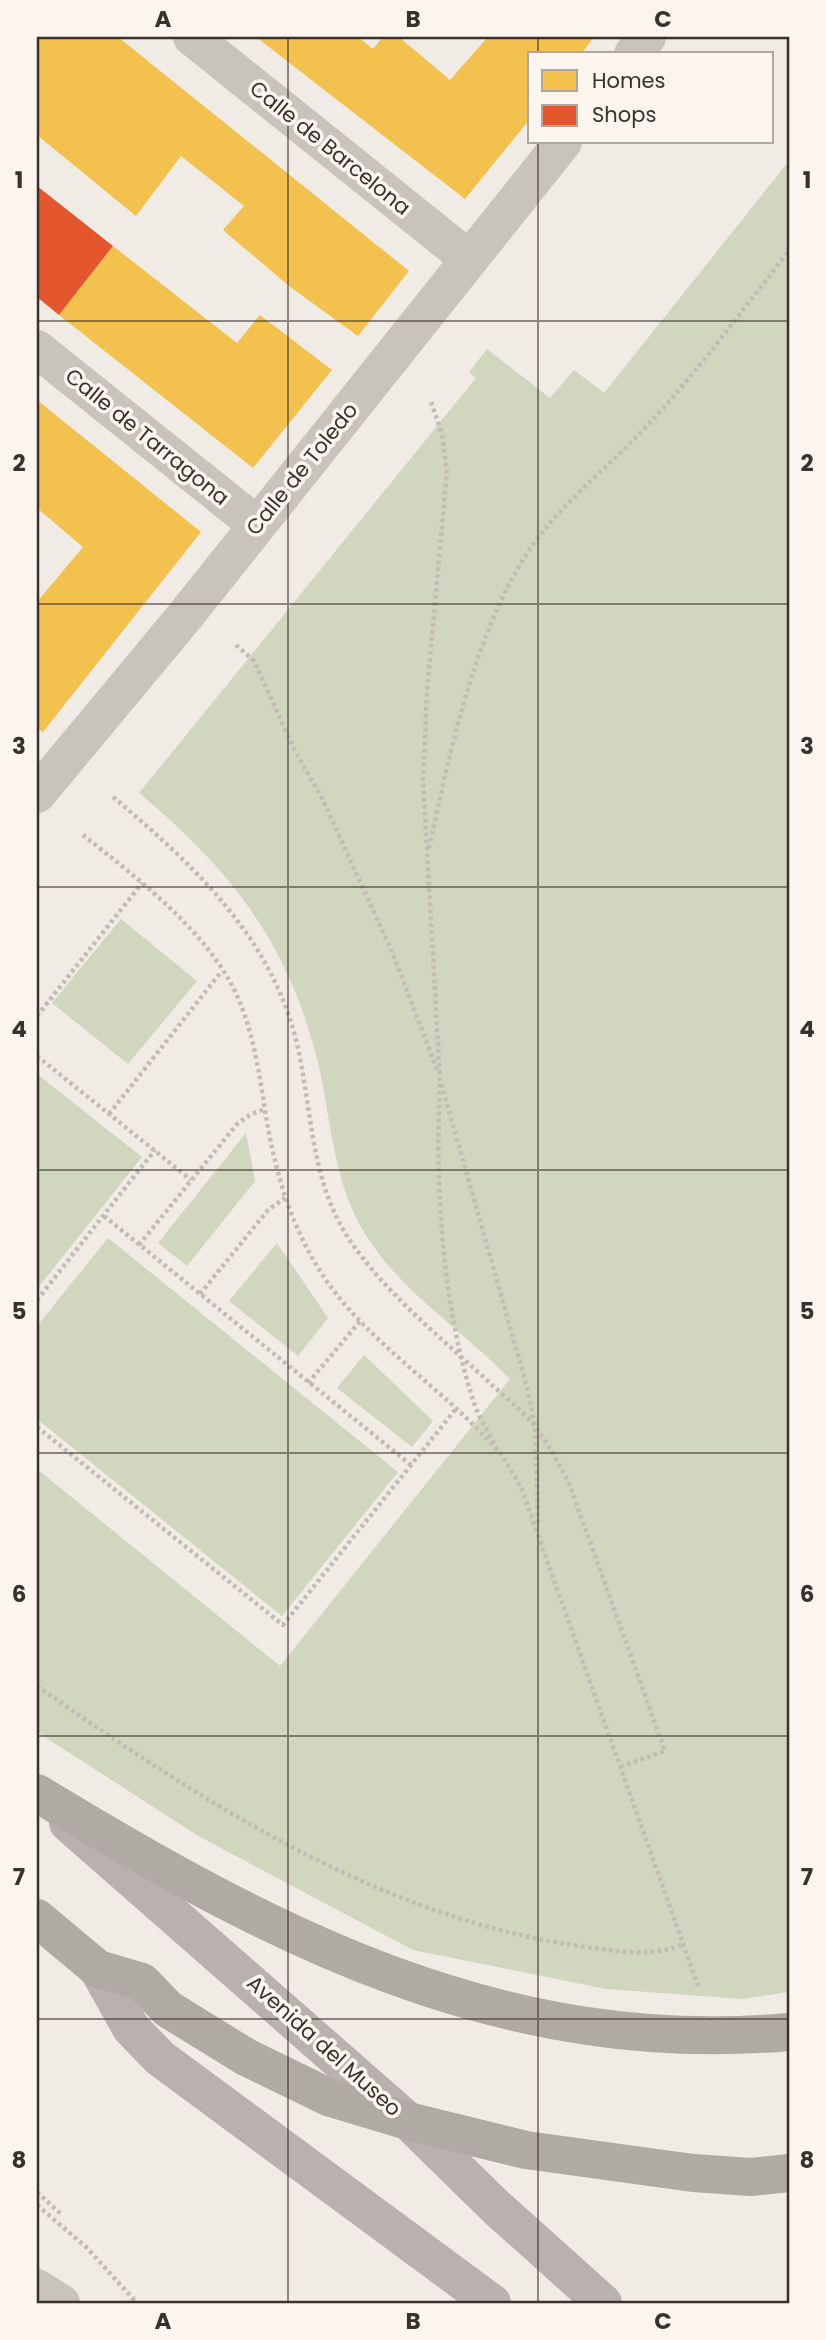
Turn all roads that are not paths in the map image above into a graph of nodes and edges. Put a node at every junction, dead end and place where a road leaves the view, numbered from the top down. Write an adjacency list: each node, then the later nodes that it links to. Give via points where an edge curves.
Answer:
1 (192, 37): 5 (street, Calle de Barcelona)
2 (647, 37): 3 (street)
3 (635, 52)
4 (561, 144): 5 (street, Calle de Toledo)
5 (468, 259): 7 (street, Calle de Toledo)
6 (37, 349): 7 (street, Calle de Tarragona)
7 (257, 525): 8 (street, Calle de Toledo)
8 (39, 787)
9 (37, 1795): 12 (highway, via 161,1869 262,1921 355,1962 457,1999 585,2026 709,2036); 13 (main road, Avenida del Museo)
10 (37, 1918): 11 (highway)
11 (98, 1969): 13 (highway, via 142,1982 168,2009 281,2077); 15 (main road, via 131,2028 160,2058)
12 (789, 2032)
13 (408, 2121): 14 (highway, via 526,2150 636,2167 751,2177); 16 (main road, Avenida del Museo)
14 (789, 2173)
15 (492, 2303)
16 (603, 2303)

